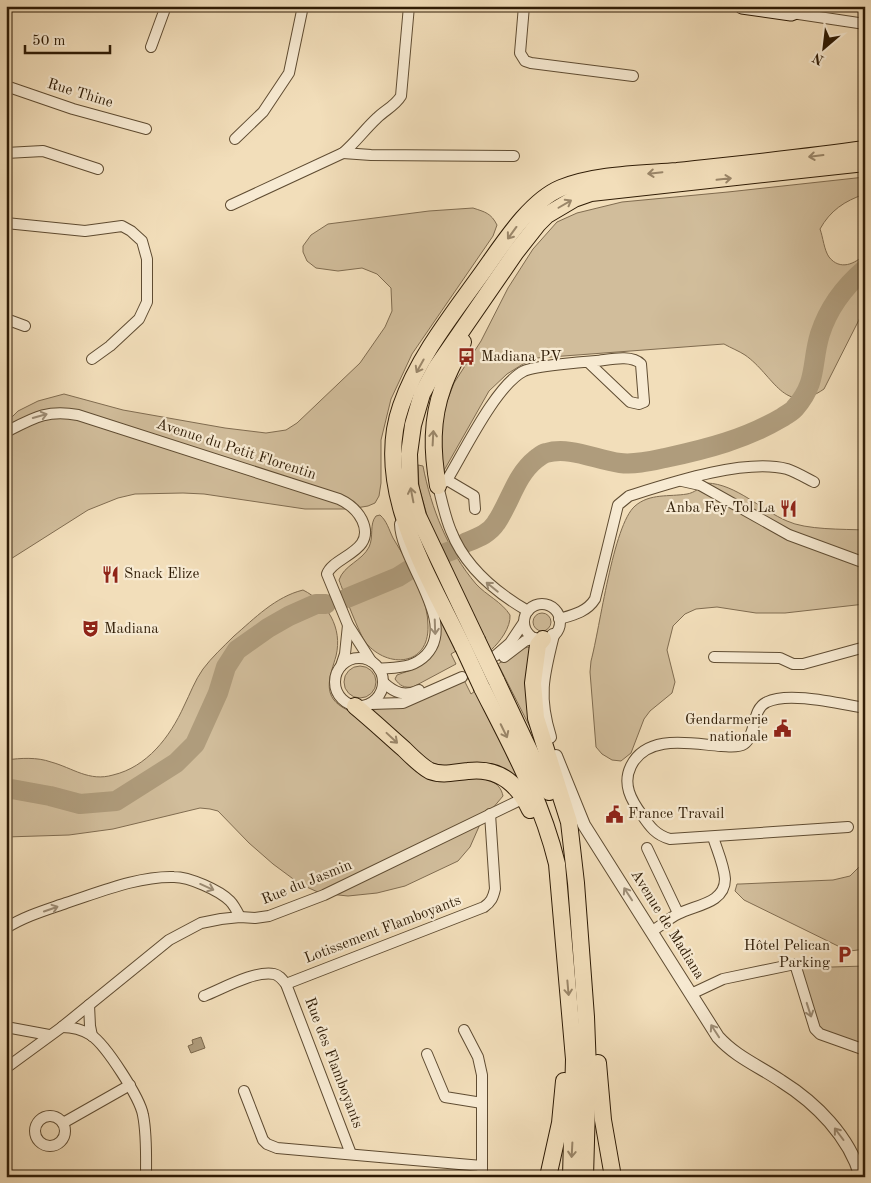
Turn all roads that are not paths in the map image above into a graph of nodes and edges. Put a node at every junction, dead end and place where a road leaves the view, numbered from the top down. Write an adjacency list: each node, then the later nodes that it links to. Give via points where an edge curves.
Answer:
1 (166, 6): 9 (street)
2 (303, 6): 13 (street, via 289,73 263,112)
3 (409, 6): 16 (street, via 401,96)
4 (524, 6): 10 (street, via 520,53 525,60)
5 (742, 6): 7 (main road)
6 (809, 6): 7 (main road)
7 (791, 13): 8 (street)
8 (865, 24)
9 (151, 47)
10 (633, 76)
11 (6, 86): 12 (street, Rue Thine)
12 (146, 129)
13 (235, 139)
14 (865, 149): 32 (main road, one-way to 32, via 591,180 548,195 516,227 445,323 400,408 393,448 394,475 400,508)
15 (6, 153): 19 (street, via 43,151)
16 (343, 153): 17 (street); 20 (street)
17 (514, 156)
18 (865, 163): 22 (main road, one-way to 18, via 538,224 574,198 591,193)
19 (98, 169)
20 (231, 205)
21 (6, 223): 25 (street, via 85,231 122,226 142,241 147,259 147,302 138,319)
22 (479, 308): 30 (main road, one-way to 22, via 432,450 436,411 443,387); 32 (main road, one-way to 22, via 418,516 410,485 409,454 413,425 422,394 436,368)
23 (6, 319): 24 (street)
24 (25, 326)
25 (92, 359)
26 (588, 362): 26 (street, via 638,361 644,402 630,402); 30 (street, via 530,370 512,379 490,407)
27 (6, 432): 38 (street, Avenue du Petit Florentin, one-way to 38, via 36,416 58,412 78,415 349,503 358,513 365,531 358,548 327,571)
28 (677, 481): 29 (street, via 709,473 759,467 788,469); 33 (street, via 700,485 789,535); 36 (street, via 629,496 618,504 595,599 583,611)
29 (814, 482)
30 (442, 483): 31 (street, via 474,496); 35 (street, one-way to 30, via 488,583 464,555 451,531)
31 (475, 509)
32 (417, 547): 34 (main road)
33 (865, 563)
34 (431, 576): 44 (street, one-way to 44, via 434,643 417,662); 46 (main road, bridge)
35 (528, 611): 36 (street, via 536,605 546,605 555,610); 37 (street)
36 (559, 619): 39 (street, via 559,625)
37 (524, 622): 39 (street, via 527,632); 39 (street, via 496,659 525,641)
38 (348, 625): 42 (street); 43 (street)
39 (544, 638): 54 (main road, via 538,645 533,703 569,822); 58 (street, Avenue de Madiana, one-way to 39, via 584,825 558,762 547,728 541,687)
40 (865, 647): 41 (street, via 803,664 792,664 780,658)
41 (714, 657)
42 (371, 661): 43 (street, via 355,659); 44 (street)
43 (342, 666): 47 (street, via 336,677 337,690 344,700)
44 (379, 669): 45 (street)
45 (384, 683): 47 (street, via 380,695); 47 (street, via 395,692 406,694 461,674 403,703)
46 (489, 684): 54 (main road, via 547,788 562,828); 59 (main road, one-way to 59, via 549,832 557,864)
47 (362, 705): 59 (main road, one-way to 59, via 427,769 444,774 474,770 491,772 508,780 522,794 548,866)
48 (865, 708): 52 (street, via 792,697 767,701 757,712 750,736 744,744 734,747 661,744 640,754 632,764 626,783 637,808 654,832 670,839)
49 (518, 801): 50 (street, Rue du Jasmin)
50 (490, 814): 56 (street, Rue du Jasmin, via 324,895 269,916); 61 (street, Lotissement Flamboyants, via 495,889 490,902)
51 (848, 828): 52 (street)
52 (713, 837): 55 (street, via 725,877 724,884 710,902)
53 (647, 848): 55 (street)
54 (576, 883): 60 (main road)
55 (678, 913): 58 (street)
56 (240, 917): 57 (street, one-way to 56, via 19,920 103,891 175,876 213,890 230,901); 64 (street, Rue du Jasmin, via 201,923 168,940)
57 (6, 928)
58 (652, 932): 62 (street, Avenue de Madiana)
59 (566, 958): 65 (main road, one-way to 65)
60 (582, 962): 84 (main road, via 588,1069); 85 (main road, via 594,1027 603,1120)
61 (286, 984): 63 (street, via 280,976 257,975); 78 (street, Rue des Flamboyants)
62 (691, 994): 71 (street, one-way to 71, via 723,979 794,964 815,1029 820,1034); 86 (street, Avenue de Madiana, one-way to 62, via 856,1161 833,1125 782,1081 727,1047)
63 (204, 996)
64 (89, 1006): 67 (street, Rue du Jasmin); 70 (street)
65 (571, 1014): 82 (main road, via 560,1123); 83 (main road, one-way to 83, via 574,1059)
66 (6, 1027): 69 (street)
67 (62, 1027): 69 (street, Rue du Jasmin); 70 (street)
68 (464, 1030): 76 (street, via 478,1057)
69 (49, 1035): 73 (street, Rue du Jasmin)
70 (92, 1036): 74 (street)
71 (865, 1050)
72 (427, 1054): 76 (street, via 445,1097)
73 (6, 1068)
74 (130, 1085): 77 (street); 80 (street, via 143,1114)
75 (244, 1091): 78 (street, via 266,1144 289,1150)
76 (482, 1103): 79 (street)
77 (63, 1123)
78 (352, 1154): 79 (street)
79 (482, 1166): 81 (street)
80 (146, 1177)
81 (482, 1177)
82 (548, 1177)
83 (571, 1177)
84 (585, 1177)
85 (613, 1177)
86 (861, 1177)

